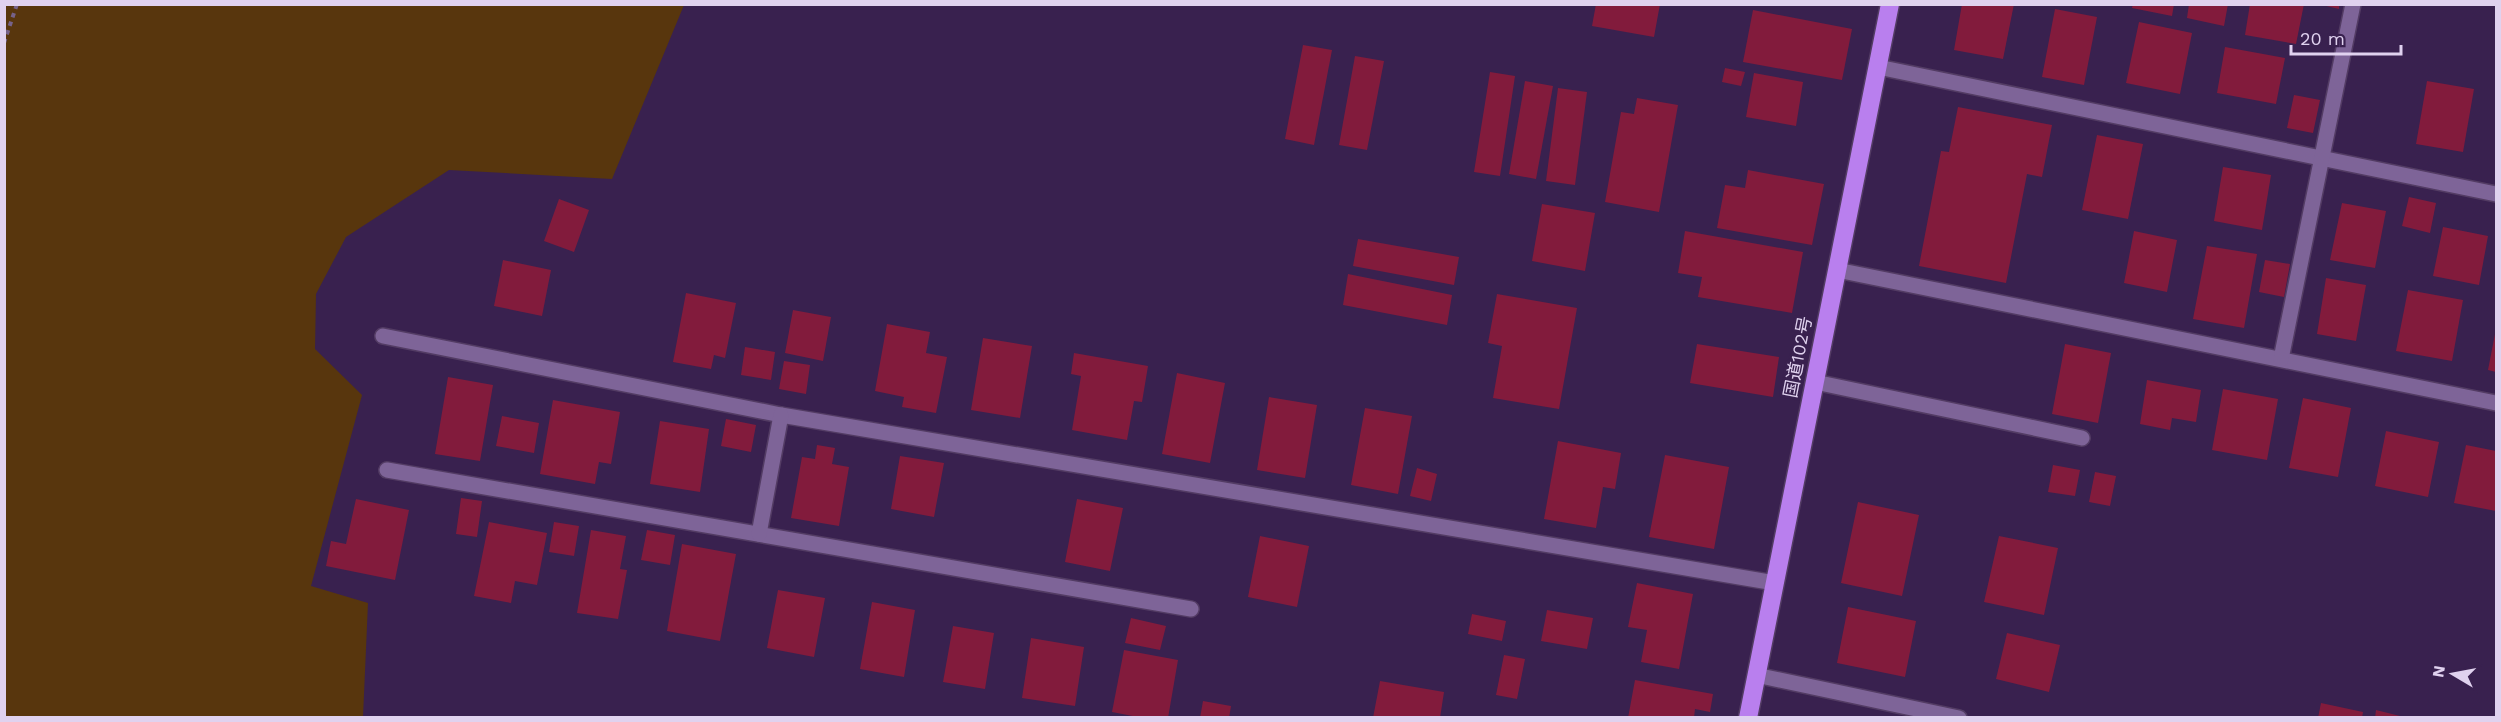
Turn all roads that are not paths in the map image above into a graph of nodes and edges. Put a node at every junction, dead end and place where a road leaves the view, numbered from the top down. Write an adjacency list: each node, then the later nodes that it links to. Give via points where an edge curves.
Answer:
1 (1890, 4): 3 (highway, 国道102号)
2 (2353, 4): 4 (street)
3 (1878, 67): 4 (street); 6 (highway, 国道102号)
4 (2323, 157): 5 (street); 8 (street)
5 (2496, 194)
6 (1837, 270): 8 (street); 9 (highway, 国道102号)
7 (383, 336): 11 (street)
8 (2281, 359): 10 (street)
9 (1815, 382): 12 (street); 15 (highway, 国道102号)
10 (2496, 403)
11 (781, 415): 14 (street); 15 (street)
12 (2082, 438)
13 (387, 470): 14 (street)
14 (759, 534): 16 (street)
15 (1775, 583): 17 (highway, 国道102号)
16 (1191, 609)
17 (1756, 675): 18 (highway, 国道102号); 19 (street)
18 (1748, 717)
19 (1959, 717)

